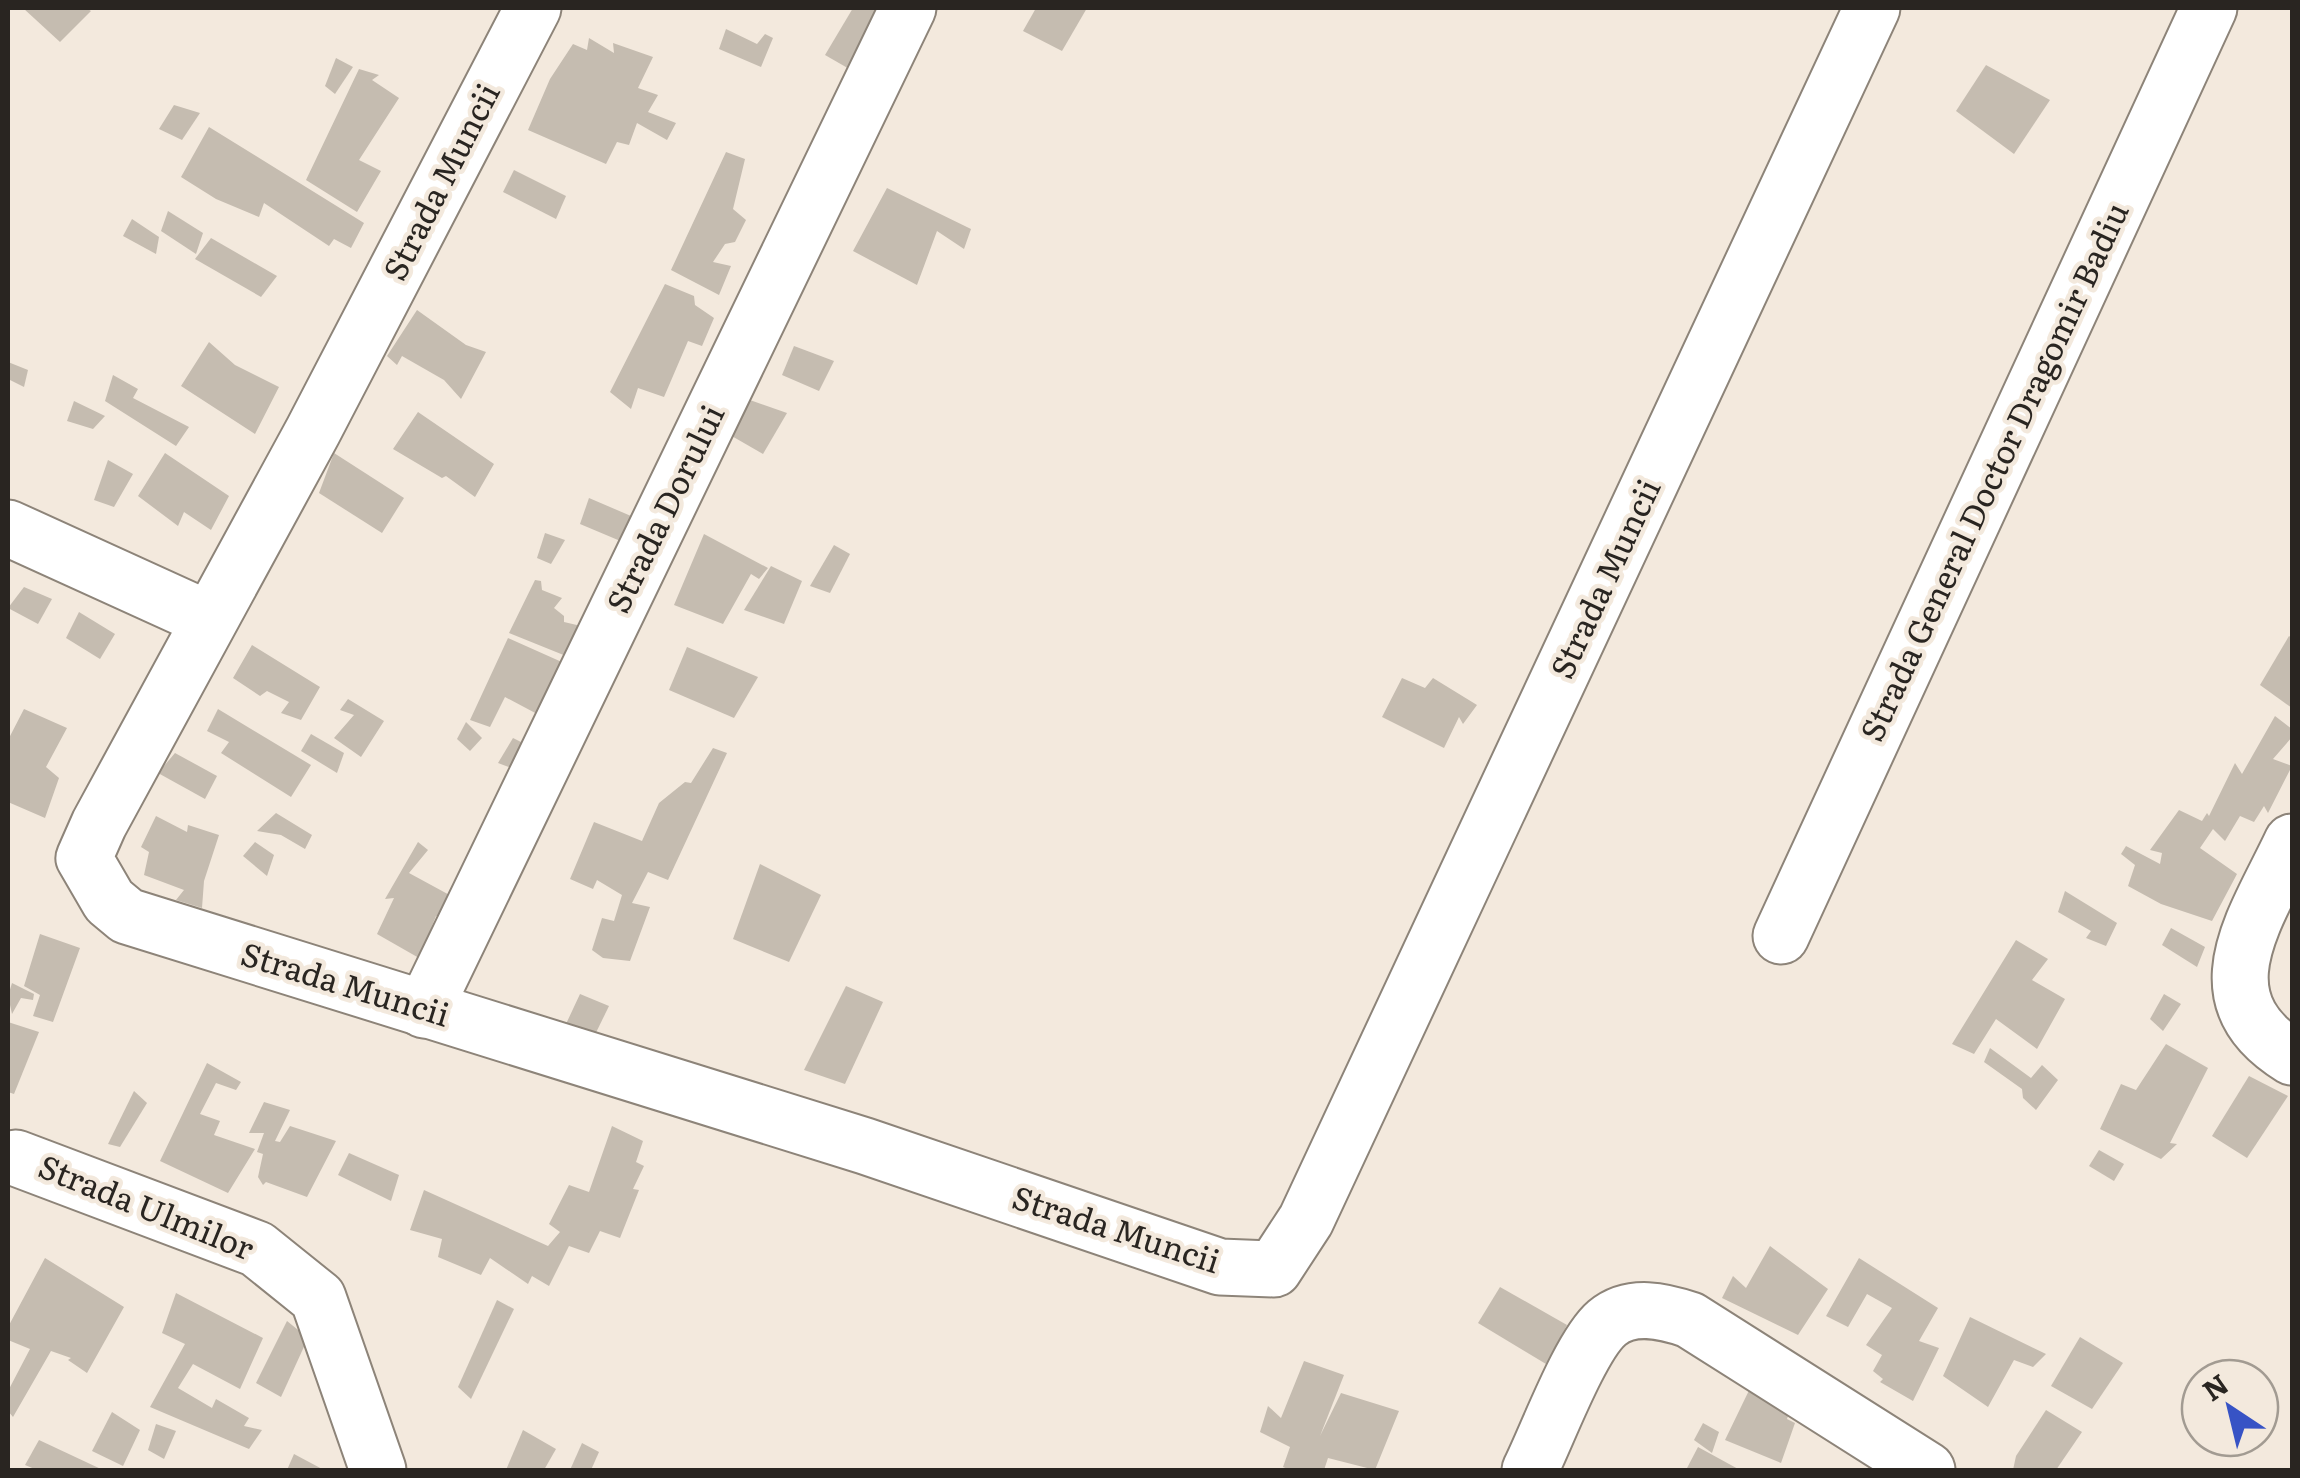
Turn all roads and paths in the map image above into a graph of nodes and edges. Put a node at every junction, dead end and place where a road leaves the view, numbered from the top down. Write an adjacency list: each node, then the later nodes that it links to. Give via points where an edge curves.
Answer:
1 (533, 8): 6 (street, Strada Muncii)
2 (908, 8): 9 (street, Strada Dorului)
3 (1872, 8): 9 (street, Strada Muncii, via 1306,1220 1274,1269 1220,1267 865,1146)
4 (2209, 8): 8 (street, Strada General Doctor Dragomir Badiu)
5 (8, 528): 6 (street)
6 (208, 620): 9 (street, Strada Muncii, via 84,858 94,879 127,916)
7 (2292, 842): 10 (street, via 2245,942 2240,976 2256,1030)
8 (1782, 936)
9 (424, 1010)
10 (2292, 1057)
11 (10, 1162): 12 (street, Strada Ulmilor, via 257,1248 318,1298)
12 (378, 1470)
13 (1530, 1470): 14 (street, via 1590,1345 1608,1322 1635,1310 1690,1320)
14 (1927, 1470)

